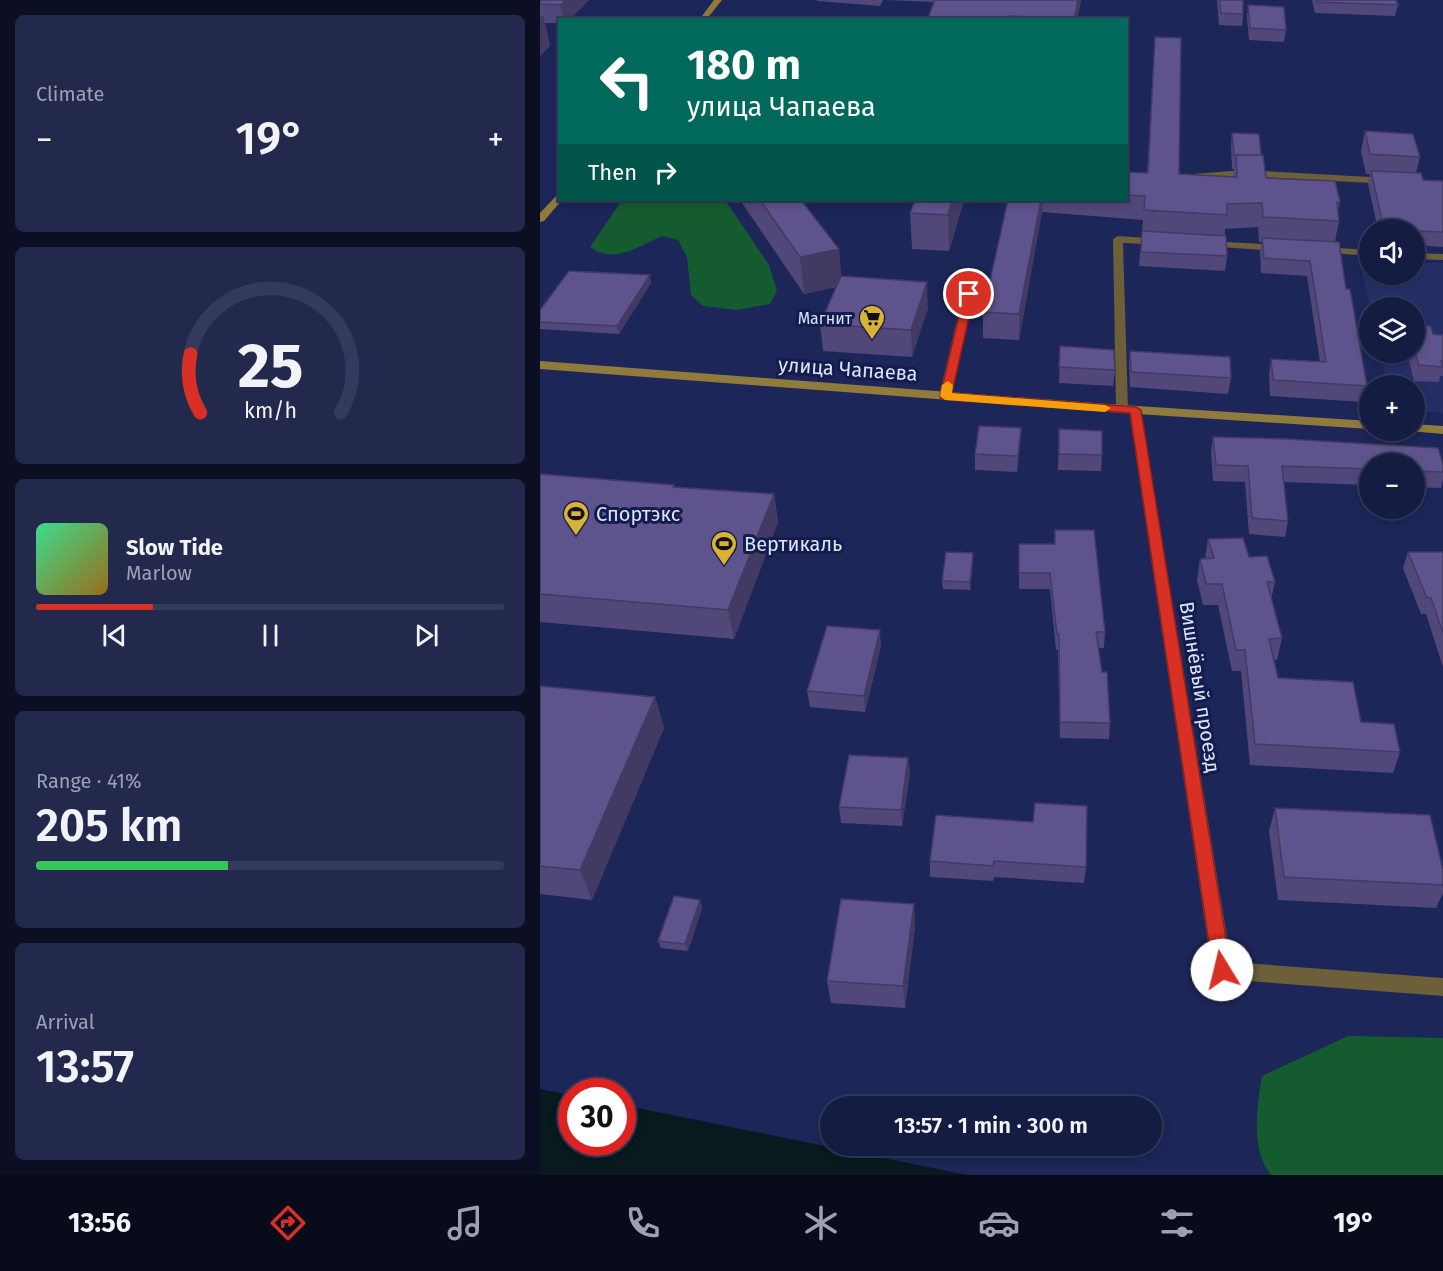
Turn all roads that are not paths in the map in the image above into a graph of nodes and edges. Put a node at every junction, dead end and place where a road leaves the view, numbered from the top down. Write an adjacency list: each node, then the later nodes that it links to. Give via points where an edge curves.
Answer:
1 (718, 0): 2 (street)
2 (704, 18)
3 (1192, 177): 4 (street, via 1244,173)
4 (1396, 181)
5 (558, 197): 6 (street)
6 (540, 219)
7 (1176, 242): 17 (street, Вишнёвый проезд, via 1118,239)
8 (1198, 244): 9 (street)
9 (1290, 249)
10 (1313, 250): 11 (street)
11 (1359, 252)
12 (1425, 256): 13 (street)
13 (1443, 257)
14 (969, 294): 16 (street)
15 (540, 365): 16 (street, улица Чапаева)
16 (945, 396): 17 (street, улица Чапаева)
17 (1129, 410): 18 (street, улица Чапаева); 21 (street, Вишнёвый проезд, via 1222,970)
18 (1359, 424)
19 (1425, 429): 20 (street)
20 (1443, 430)
21 (1443, 987)

